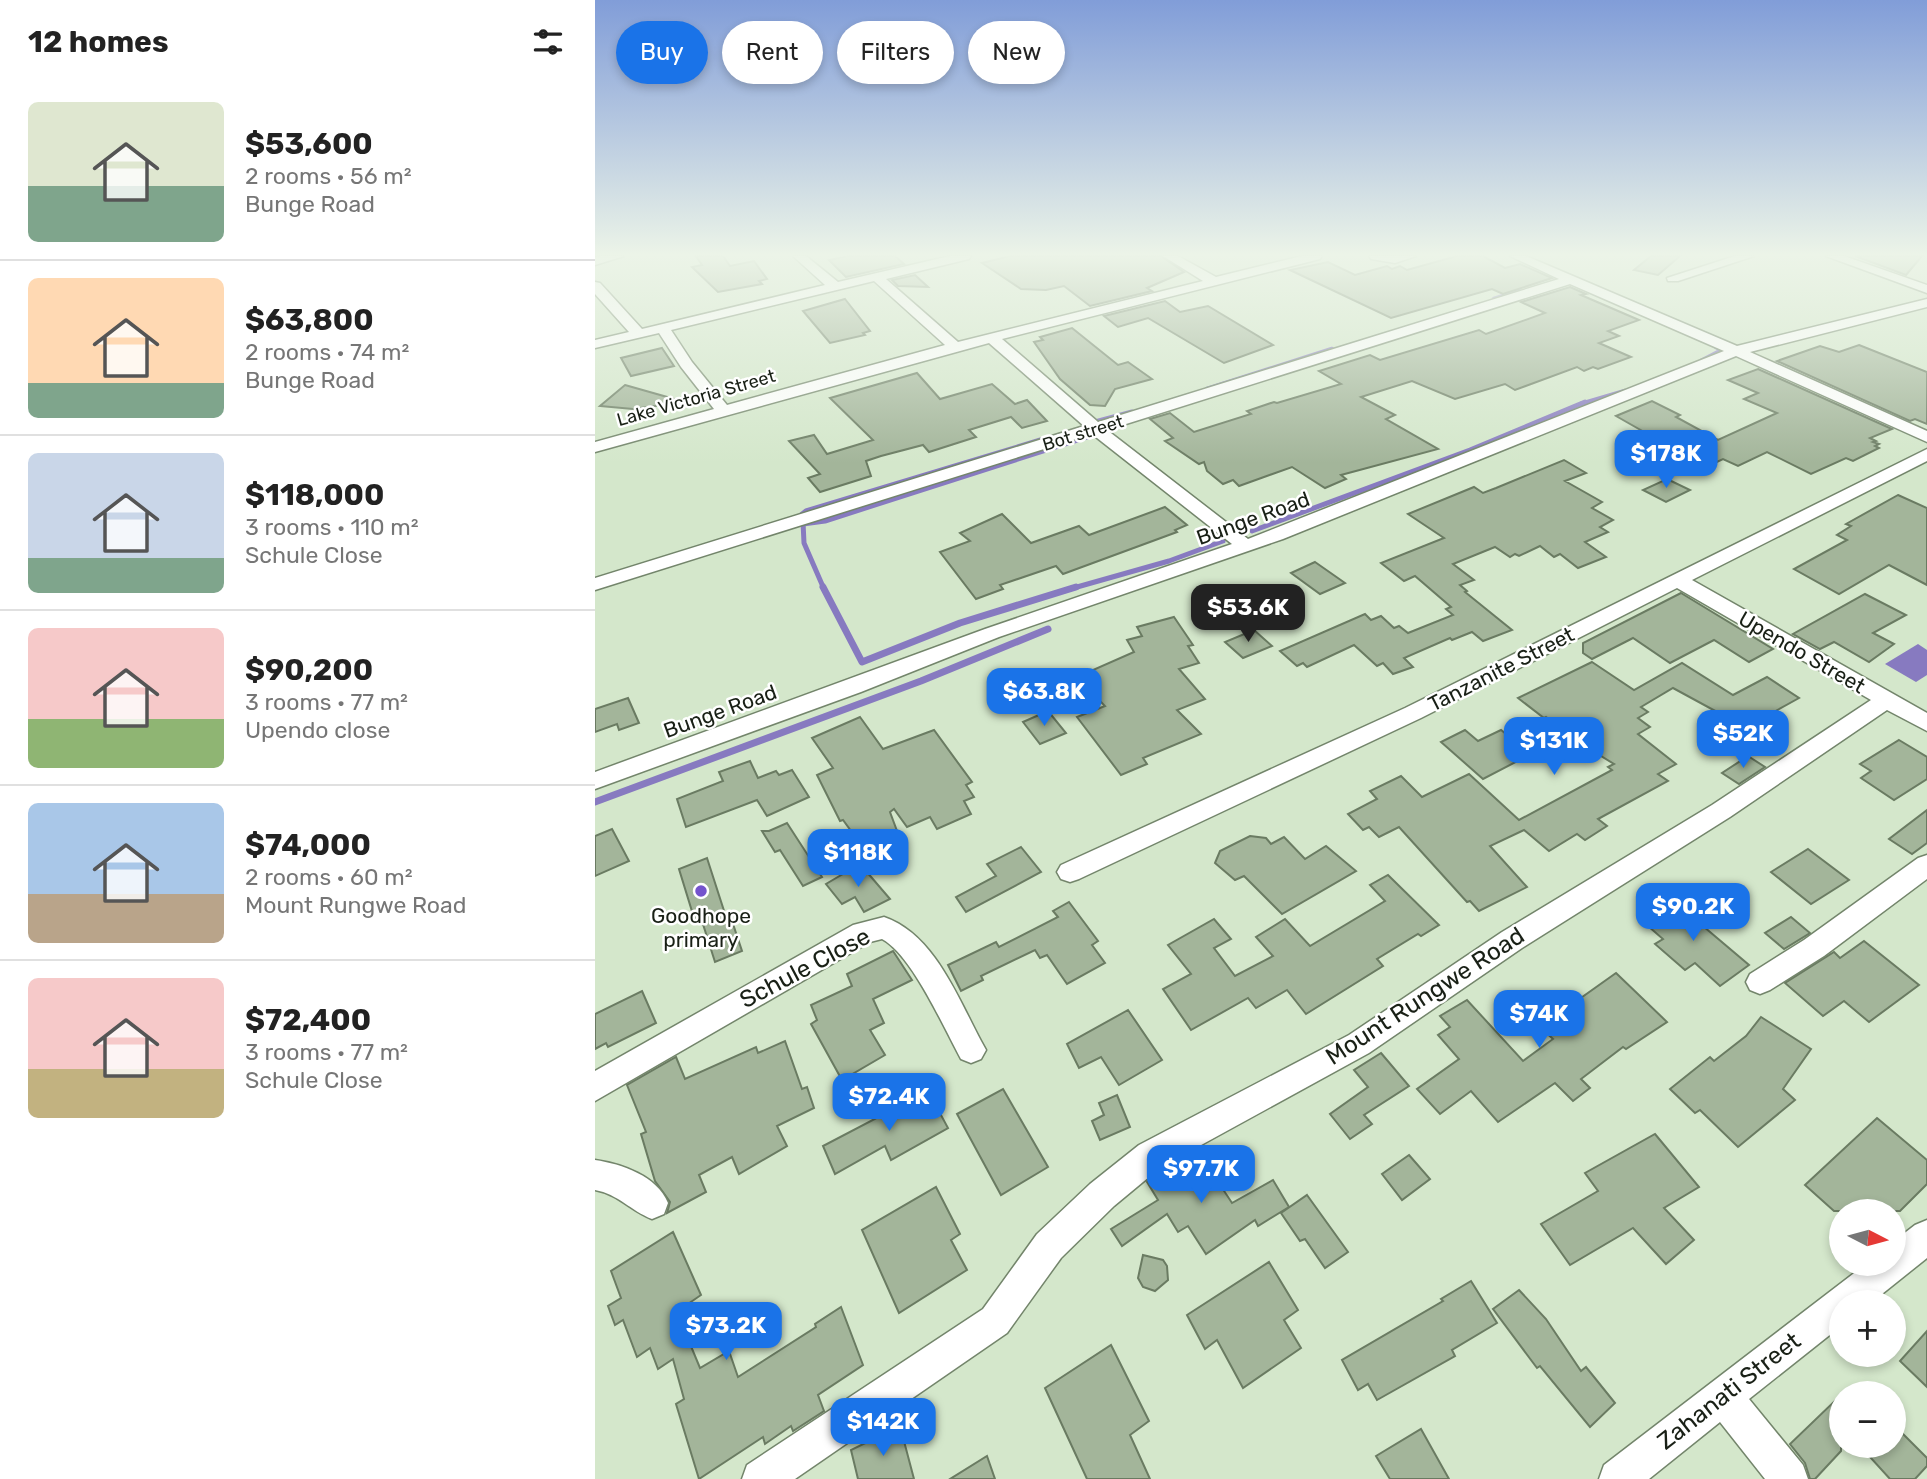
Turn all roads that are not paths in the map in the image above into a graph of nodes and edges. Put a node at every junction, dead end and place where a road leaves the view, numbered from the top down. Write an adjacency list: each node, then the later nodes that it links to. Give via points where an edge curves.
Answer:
1 (630, 325): 9 (street)
2 (671, 325): 8 (street)
3 (931, 325): 12 (street)
4 (1044, 325): 10 (street, Lake Victoria Street)
5 (1427, 325): 15 (street, Bot street)
6 (1676, 325): 13 (street)
7 (1839, 325): 13 (street, Bunge Road)
8 (663, 327): 9 (street); 14 (street)
9 (638, 334): 11 (street)
10 (992, 338): 12 (street, Lake Victoria Street); 15 (street)
11 (595, 344)
12 (955, 347): 14 (street, Lake Victoria Street)
13 (1737, 351): 16 (street); 19 (street, Bunge Road)
14 (723, 411): 17 (street, Lake Victoria Street)
15 (1096, 429): 19 (street); 21 (street, Bot street)
16 (1927, 437)
17 (595, 447)
18 (1927, 454): 20 (street, Tanzanite Street)
19 (1245, 545): 24 (street, Bunge Road, via 992,633)
20 (1678, 580): 22 (street, Upendo Street); 26 (street, Tanzanite Street, via 1413,713)
21 (595, 584)
22 (1885, 701): 23 (street, Upendo Street); 38 (street, Mount Rungwe Road, via 1359,1044 1150,1156 1049,1246 995,1321)
23 (1927, 723)
24 (595, 781)
25 (1927, 865): 27 (street)
26 (1070, 872)
27 (1760, 982)
28 (971, 1050): 29 (street, Schule Close, via 917,955 901,935 884,928 851,939)
29 (595, 1087)
30 (595, 1175): 31 (street, via 618,1179)
31 (652, 1203)
32 (1927, 1237): 33 (street, Zahanati Street)
33 (1906, 1253)
34 (1876, 1276): 35 (street, Zahanati Street)
35 (1859, 1290)
36 (1829, 1313): 37 (street, Zahanati Street)
37 (1723, 1396): 39 (street, Zahanati Street); 40 (street)
38 (761, 1479)
39 (1618, 1479)
40 (1789, 1479)

